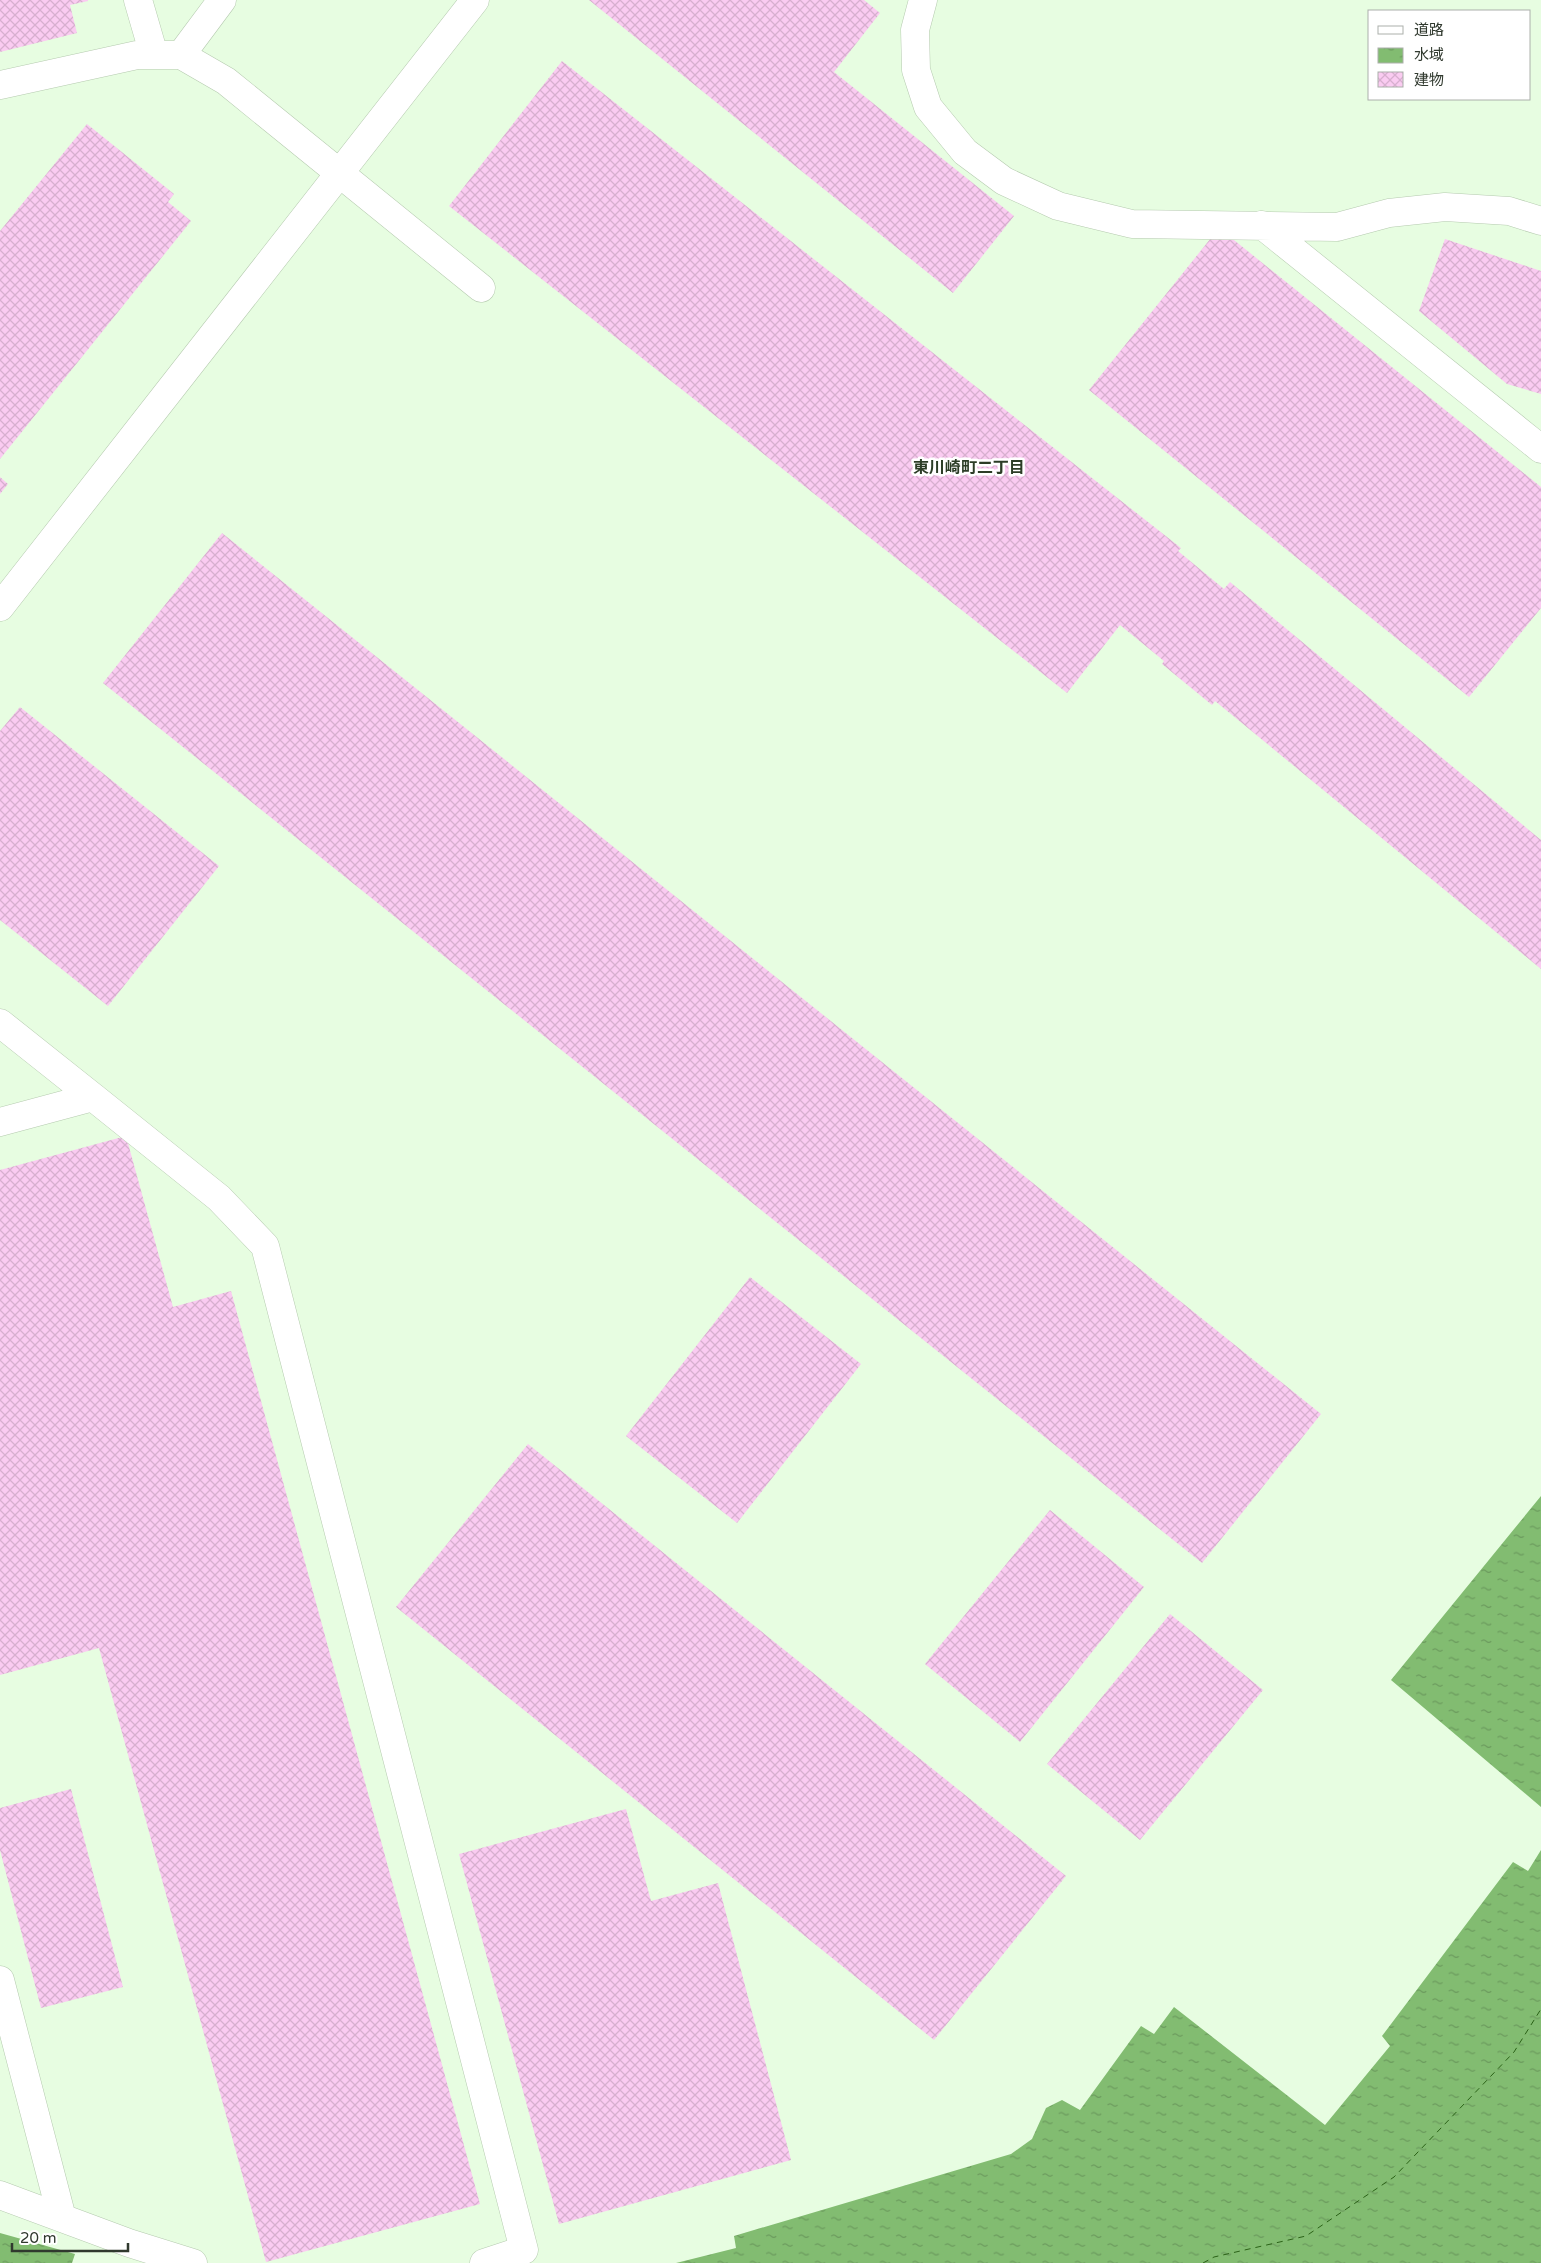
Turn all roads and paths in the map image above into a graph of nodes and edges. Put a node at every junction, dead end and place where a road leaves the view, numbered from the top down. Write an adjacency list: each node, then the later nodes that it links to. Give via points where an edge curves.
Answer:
1 (138, 0): 5 (lane)
2 (222, 0): 6 (lane)
3 (475, 0): 8 (lane)
4 (924, 0): 10 (lane, via 915,30 916,70 928,107 964,152 1004,181 1058,206 1132,224)
5 (154, 55): 6 (lane); 7 (lane, via 137,55)
6 (181, 55): 8 (lane, via 226,81)
7 (0, 85)
8 (339, 174): 11 (lane); 13 (lane)
9 (1541, 221): 10 (lane, via 1509,211 1445,207 1389,213 1337,227)
10 (1262, 225): 12 (lane)
11 (481, 288)
12 (1541, 449)
13 (0, 608)
14 (0, 1023): 15 (lane)
15 (93, 1097): 16 (lane); 21 (lane, via 219,1198 265,1246 524,2250)
16 (0, 1122)
17 (0, 1980): 19 (lane)
18 (0, 2195): 19 (lane)
19 (62, 2218): 20 (lane)
20 (193, 2263)
21 (484, 2263)

